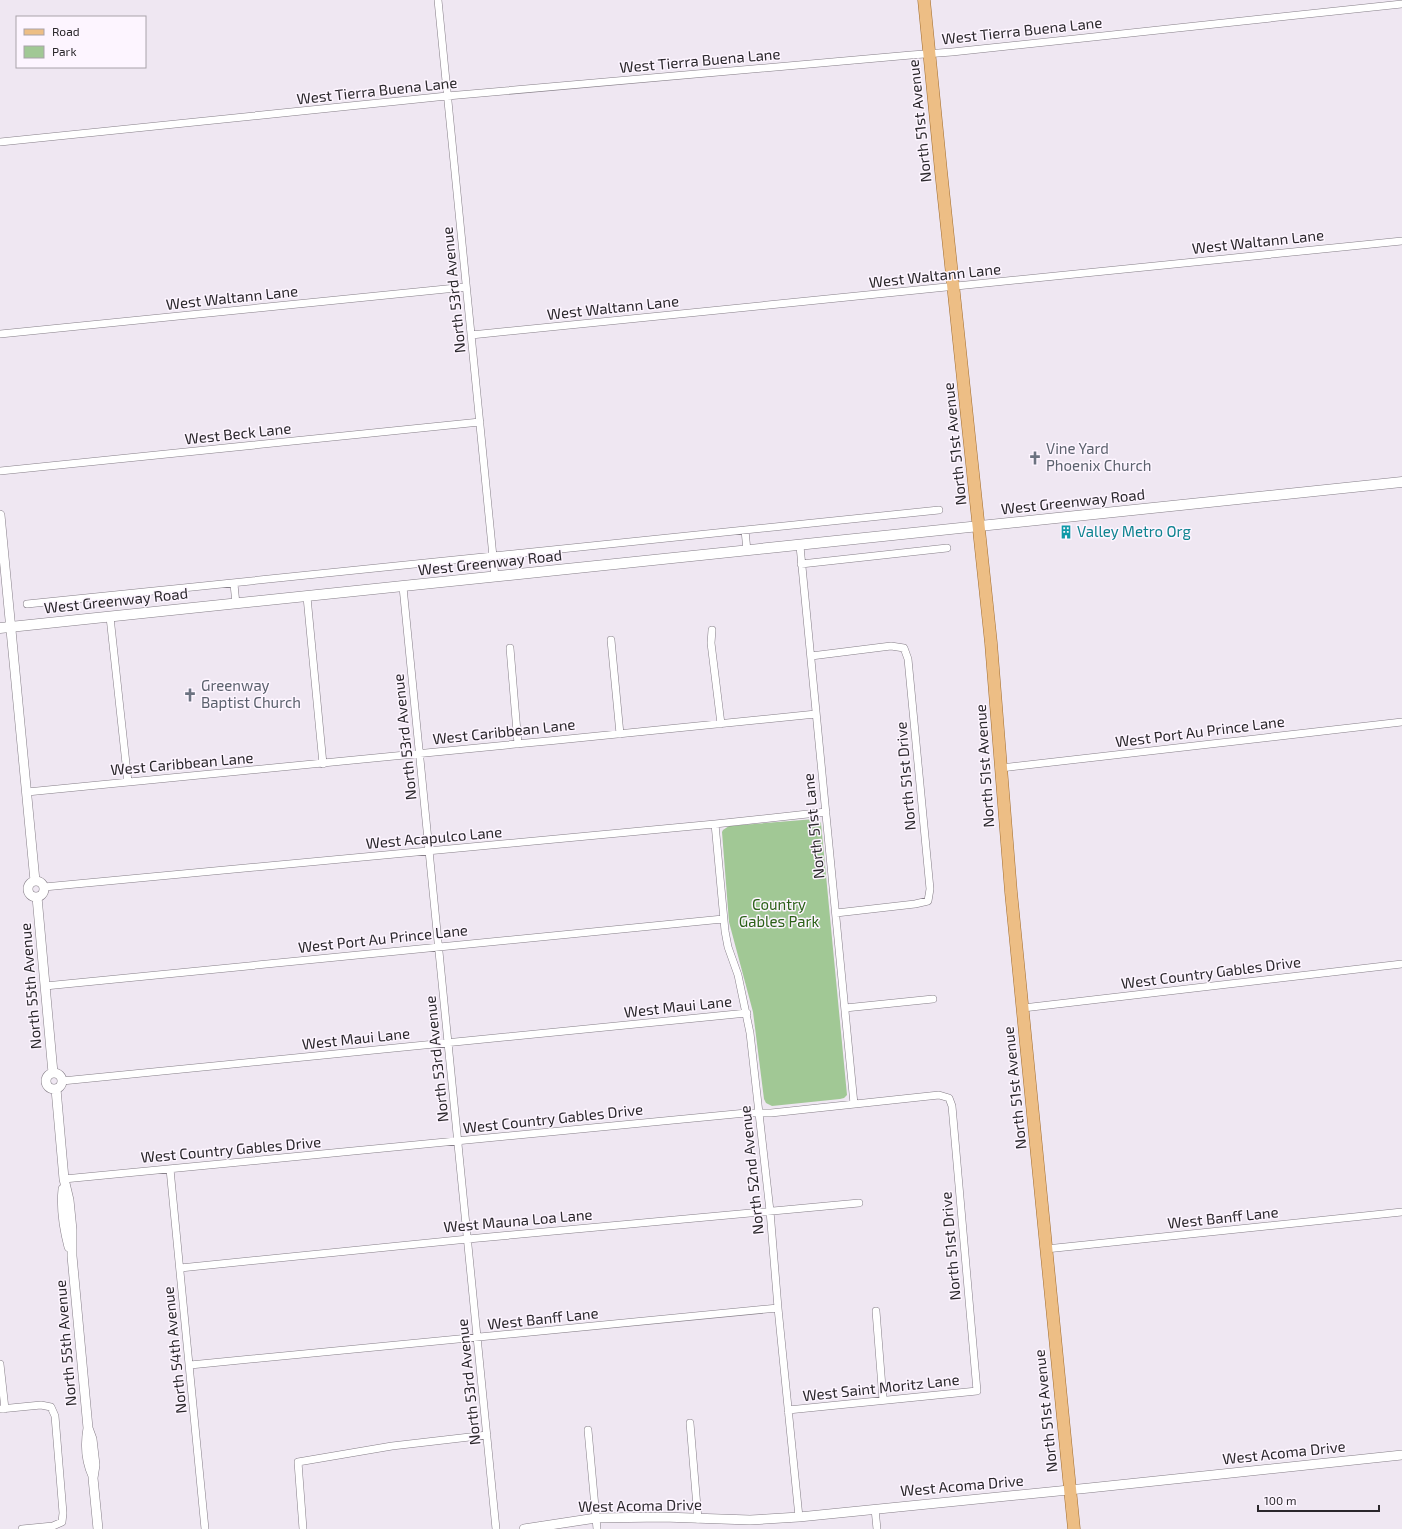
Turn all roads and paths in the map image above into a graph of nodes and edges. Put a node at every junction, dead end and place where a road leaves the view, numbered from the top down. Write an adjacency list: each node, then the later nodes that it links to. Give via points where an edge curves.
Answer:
1 (438, 0): 5 (street, North 53rd Avenue)
2 (924, 0): 4 (main road, North 51st Avenue)
3 (1402, 4): 4 (street, West Tierra Buena Lane)
4 (930, 54): 5 (street, West Tierra Buena Lane); 9 (main road, North 51st Avenue)
5 (447, 96): 6 (street, West Tierra Buena Lane); 8 (street, North 53rd Avenue)
6 (0, 142)
7 (1402, 241): 9 (street, West Waltann Lane)
8 (466, 287): 10 (street, West Waltann Lane); 11 (street, North 53rd Avenue)
9 (953, 287): 11 (street, West Waltann Lane); 17 (main road, North 51st Avenue)
10 (0, 334)
11 (471, 335): 12 (street, North 53rd Avenue)
12 (480, 422): 13 (street, West Beck Lane); 22 (street, North 53rd Avenue)
13 (0, 471)
14 (1402, 482): 17 (main road, West Greenway Road)
15 (939, 510): 18 (street, West Greenway Road)
16 (0, 515): 31 (street, North 55th Avenue)
17 (980, 527): 19 (main road, West Greenway Road); 44 (main road, North 51st Avenue)
18 (745, 530): 21 (street); 22 (street, West Greenway Road)
19 (800, 546): 21 (main road, West Greenway Road); 23 (street, North 51st Lane)
20 (948, 548): 23 (street)
21 (747, 551): 24 (main road, West Greenway Road)
22 (493, 557): 24 (street, North 53rd Avenue); 25 (street, West Greenway Road)
23 (801, 564): 36 (street, North 51st Lane)
24 (495, 577): 26 (main road, West Greenway Road)
25 (234, 584): 28 (street, West Greenway Road); 29 (street)
26 (403, 586): 27 (main road, West Greenway Road); 42 (street, North 53rd Avenue)
27 (307, 597): 29 (main road, West Greenway Road); 43 (street)
28 (27, 604)
29 (236, 604): 30 (main road, West Greenway Road)
30 (110, 617): 31 (main road, West Greenway Road); 45 (street)
31 (11, 627): 32 (main road, West Greenway Road); 46 (street, North 55th Avenue)
32 (0, 628)
33 (712, 630): 39 (street)
34 (610, 640): 40 (street)
35 (510, 648): 41 (street)
36 (810, 656): 37 (street, North 51st Lane); 53 (street, North 51st Drive, via 891,646 904,648 908,659 930,889 928,901)
37 (816, 714): 39 (street, West Caribbean Lane); 47 (street, North 51st Lane)
38 (1402, 722): 44 (street, West Port Au Prince Lane)
39 (721, 724): 40 (street, West Caribbean Lane)
40 (620, 734): 41 (street, West Caribbean Lane)
41 (518, 744): 42 (street, West Caribbean Lane)
42 (420, 753): 43 (street, West Caribbean Lane); 49 (street, North 53rd Avenue)
43 (323, 764): 45 (street, West Caribbean Lane)
44 (1001, 768): 60 (main road, North 51st Avenue)
45 (128, 782): 46 (street, West Caribbean Lane)
46 (27, 792): 50 (street, North 55th Avenue)
47 (826, 812): 48 (street, West Acapulco Lane); 53 (street, North 51st Lane)
48 (715, 824): 49 (street, West Acapulco Lane); 54 (street, North 52nd Avenue)
49 (430, 851): 51 (street, West Acapulco Lane); 55 (street, North 53rd Avenue)
50 (35, 881): 51 (street); 52 (street, North 55th Avenue, via 29,884 28,891)
51 (44, 887): 52 (street, via 42,894)
52 (37, 897): 57 (street, North 55th Avenue)
53 (836, 913): 59 (street, North 51st Lane)
54 (724, 919): 55 (street, West Port Au Prince Lane); 61 (street, North 52nd Avenue, via 728,948 738,975)
55 (439, 946): 57 (street, West Port Au Prince Lane); 62 (street, North 53rd Avenue)
56 (1402, 964): 60 (street, West Country Gables Drive)
57 (45, 986): 63 (street, North 55th Avenue)
58 (933, 999): 59 (street)
59 (845, 1008): 67 (street, North 51st Lane)
60 (1023, 1008): 76 (main road, North 51st Avenue)
61 (747, 1013): 62 (street, West Maui Lane); 68 (street, North 52nd Avenue)
62 (448, 1043): 64 (street, West Maui Lane); 69 (street, North 53rd Avenue)
63 (53, 1073): 64 (street, via 60,1075); 65 (street, North 55th Avenue, via 46,1083 50,1088)
64 (62, 1081): 65 (street, via 61,1086)
65 (56, 1089): 71 (street, North 55th Avenue)
66 (949, 1098): 67 (street, West Country Gables Drive, via 939,1095); 83 (street, North 51st Drive)
67 (854, 1104): 68 (street, West Country Gables Drive)
68 (759, 1113): 69 (street, West Country Gables Drive); 73 (street, North 52nd Avenue)
69 (458, 1142): 70 (street, West Country Gables Drive); 75 (street, North 53rd Avenue)
70 (170, 1169): 71 (street, West Country Gables Drive); 77 (street, North 54th Avenue)
71 (64, 1179): 97 (street, North 55th Avenue, via 62,1201 65,1231 72,1256 88,1428 95,1465 93,1478)
72 (859, 1203): 73 (street, West Mauna Loa Lane)
73 (770, 1211): 75 (street, West Mauna Loa Lane); 78 (street, North 52nd Avenue)
74 (1402, 1212): 76 (street, West Banff Lane)
75 (468, 1239): 77 (street, West Mauna Loa Lane); 80 (street, North 53rd Avenue)
76 (1046, 1249): 91 (main road, North 51st Avenue)
77 (180, 1268): 82 (street, North 54th Avenue)
78 (778, 1308): 80 (street, West Banff Lane); 86 (street, North 52nd Avenue)
79 (876, 1311): 84 (street)
80 (478, 1338): 82 (street, West Banff Lane); 89 (street, North 53rd Avenue)
81 (0, 1364): 85 (street)
82 (190, 1366): 98 (street, North 54th Avenue)
83 (977, 1391): 84 (street, West Saint Moritz Lane)
84 (884, 1400): 86 (street, West Saint Moritz Lane)
85 (2, 1409): 96 (street, via 41,1405 51,1407 54,1416 64,1513 62,1522 53,1526)
86 (788, 1410): 93 (street, North 52nd Avenue)
87 (690, 1423): 95 (street)
88 (588, 1430): 94 (street)
89 (487, 1435): 99 (street, via 392,1446 298,1462); 100 (street, North 53rd Avenue)
90 (1402, 1455): 91 (street, West Acoma Drive)
91 (1070, 1490): 92 (street, West Acoma Drive); 104 (main road, North 51st Avenue)
92 (875, 1509): 93 (street, West Acoma Drive); 103 (street)
93 (799, 1517): 95 (street, West Acoma Drive, via 750,1520)
94 (596, 1518): 95 (street, West Acoma Drive); 101 (street, West Acoma Drive); 102 (street)
95 (698, 1519)
96 (22, 1529)
97 (98, 1529)
98 (205, 1529)
99 (303, 1529)
100 (496, 1529)
101 (524, 1529)
102 (597, 1529)
103 (877, 1529)
104 (1074, 1529)

